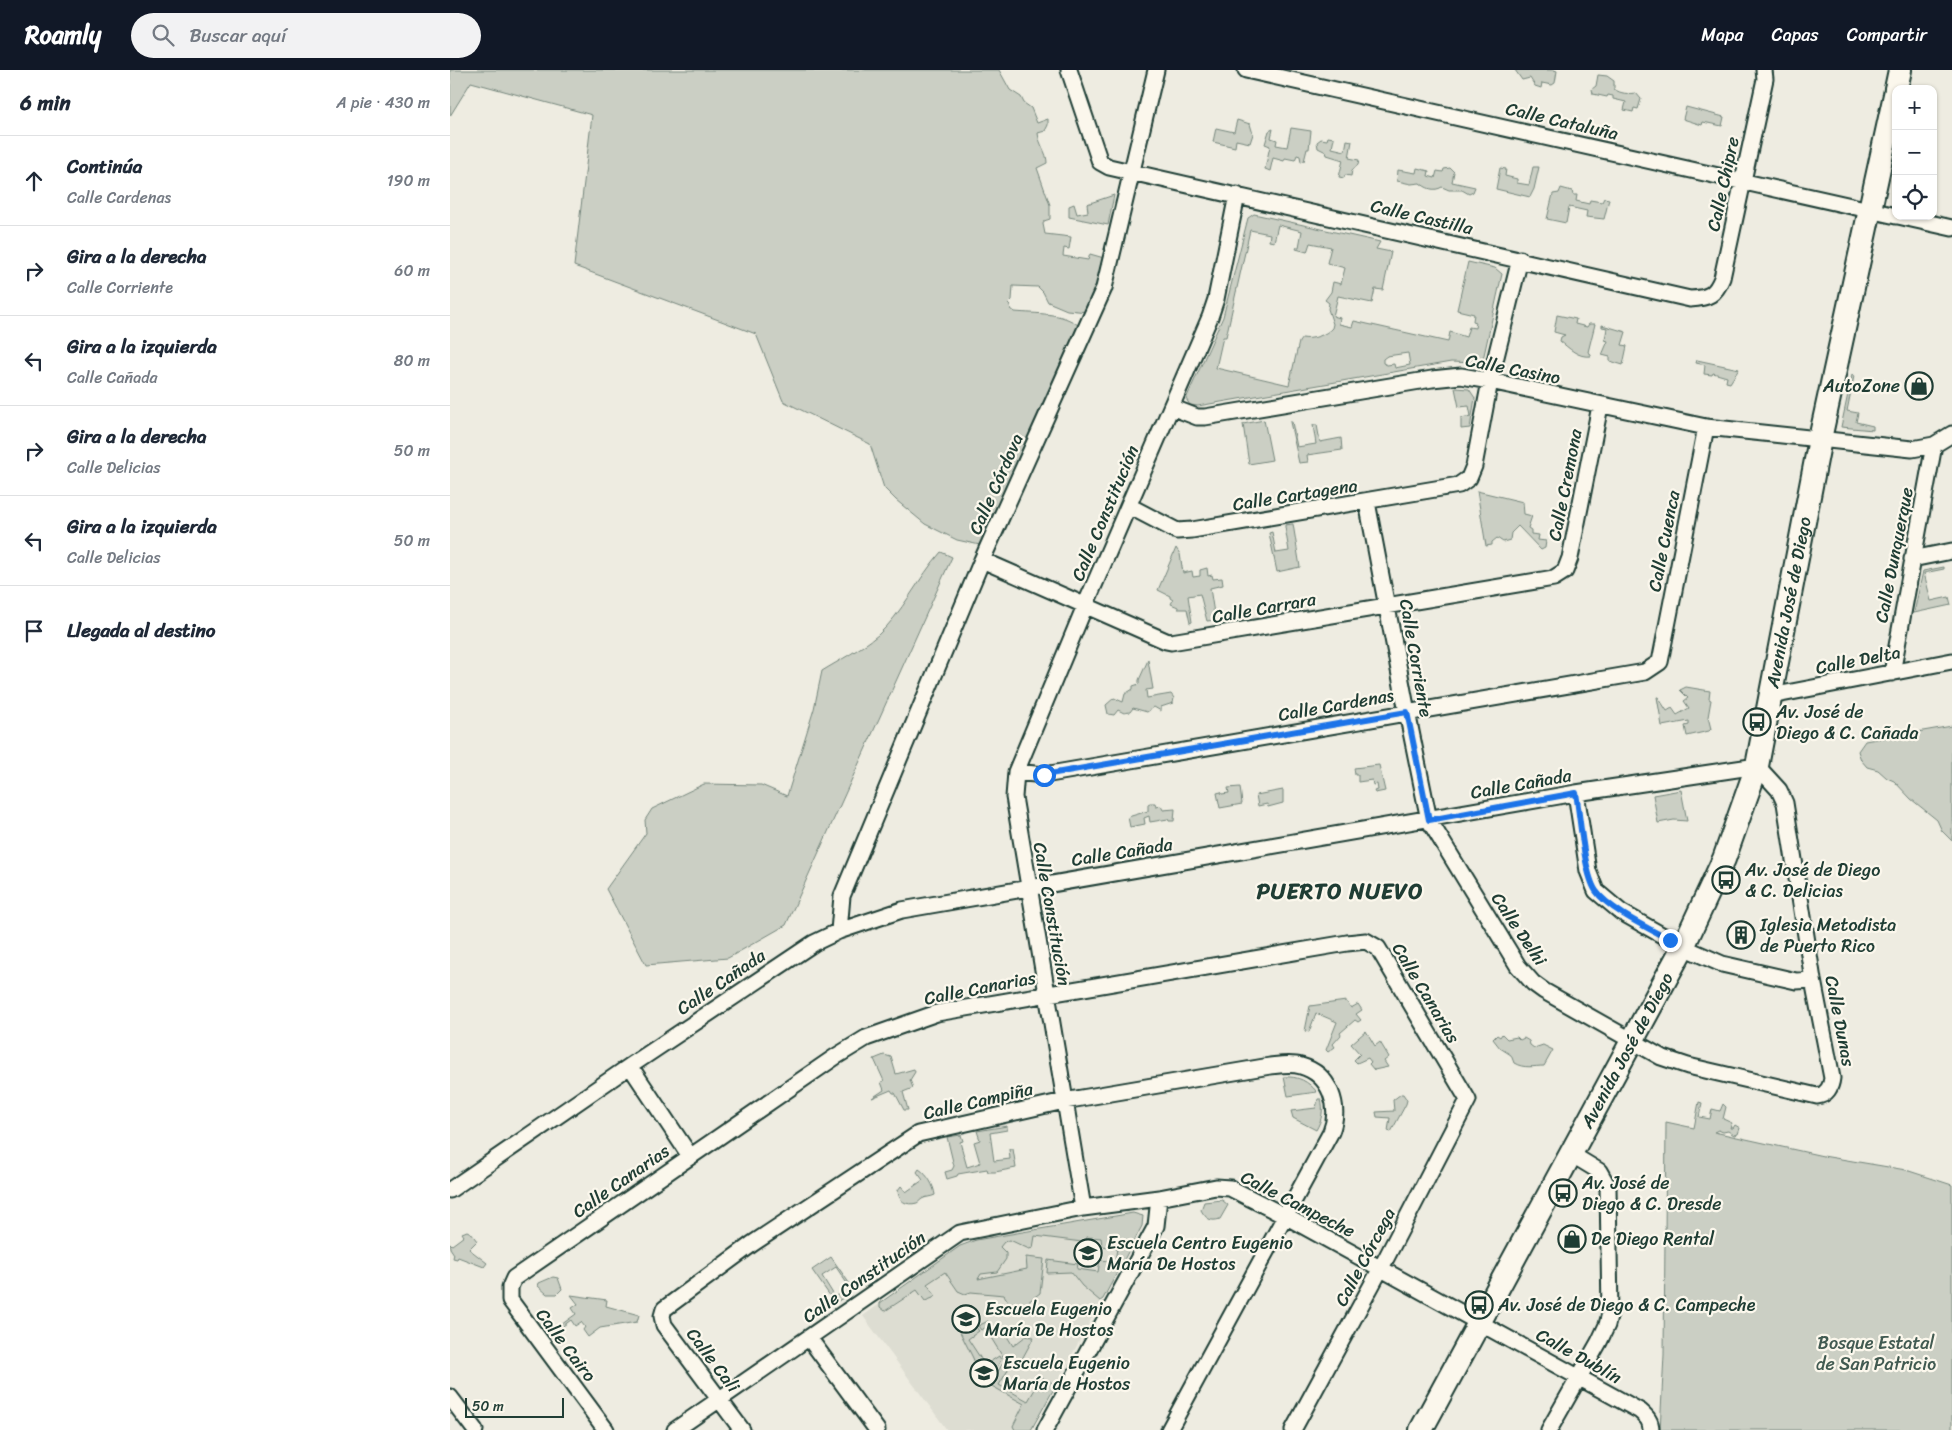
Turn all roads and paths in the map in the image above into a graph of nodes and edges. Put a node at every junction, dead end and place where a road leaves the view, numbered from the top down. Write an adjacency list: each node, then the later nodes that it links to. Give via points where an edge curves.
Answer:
1 (1069, 70): 8 (street, via 1100,162)
2 (1156, 70): 8 (street)
3 (1246, 70): 9 (street, Calle Cataluña)
4 (1764, 70): 9 (street, Calle Chipre, via 1765,80)
5 (1900, 70): 6 (main road, Avenida José de Diego)
6 (1897, 85)
7 (1892, 107): 11 (main road, Avenida José de Diego)
8 (1132, 172): 10 (street, Calle Castilla); 27 (street, Calle Córdova, via 1104,288)
9 (1743, 181): 11 (street, Calle Cataluña); 16 (street, Calle Chipre, via 1722,278 1712,294)
10 (1237, 195): 15 (street, Calle Castilla); 19 (street, Calle Constitución, via 1213,308)
11 (1869, 210): 12 (street, Calle Cataluña); 22 (main road, Avenida José de Diego)
12 (1892, 215)
13 (1915, 220): 14 (street, Calle Cataluña)
14 (1952, 228)
15 (1520, 258): 16 (street, Calle Castilla, via 1690,298); 17 (street)
16 (1704, 298)
17 (1490, 381): 18 (street, Calle Casino); 19 (street, Calle Casino, via 1460,376 1432,379 1205,417); 24 (street, Calle Cartagena, via 1469,478 1459,486)
18 (1600, 406): 20 (street, Calle Casino); 29 (street, Calle Cremona)
19 (1172, 407): 25 (street, Calle Constitución)
20 (1706, 427): 22 (street, Calle Casino); 33 (street, Calle Cuenca)
21 (1951, 432): 23 (street)
22 (1820, 439): 23 (street, Calle Casino, via 1912,449); 35 (main road, Avenida José de Diego)
23 (1934, 445): 28 (street, Calle Dunquerque)
24 (1368, 502): 25 (street, Calle Cartagena, via 1177,531); 30 (street, Calle Corriente)
25 (1129, 506): 31 (street, Calle Constitución)
26 (1952, 551): 28 (street)
27 (982, 560): 31 (street, Calle Carrara); 42 (street, Calle Córdova, via 842,896)
28 (1912, 560): 34 (street, Calle Dunquerque)
29 (1565, 571): 30 (street, Calle Carrara, via 1554,578)
30 (1388, 605): 31 (street, Calle Carrara, via 1178,642 1166,641); 36 (street, Calle Corriente)
31 (1085, 606): 38 (street, Calle Constitución)
32 (1952, 661): 34 (street, Calle Delta)
33 (1660, 662): 36 (street, Calle Cardenas, via 1645,672)
34 (1892, 673): 35 (street, Calle Delta)
35 (1771, 696): 37 (main road, Avenida José de Diego)
36 (1407, 712): 38 (street, Calle Cardenas, via 1044,775); 40 (street, Calle Corriente)
37 (1757, 766): 39 (street, Calle Cañada); 43 (main road, Avenida José de Diego, via 1724,858); 44 (street, Calle Dunas, via 1785,803)
38 (1016, 772): 41 (street, Calle Constitución, via 1014,797)
39 (1576, 793): 40 (street, Calle Cañada); 43 (street, via 1588,871 1596,892 1621,912)
40 (1429, 820): 41 (street, Calle Cañada); 46 (street, Calle Delhi, via 1525,974 1544,991)
41 (1029, 886): 42 (street, Calle Cañada, via 902,910); 45 (street, Calle Constitución)
42 (839, 931): 47 (street, Calle Cañada, via 814,942)
43 (1683, 947): 44 (street, via 1722,964 1796,981); 46 (main road, Avenida José de Diego)
44 (1813, 980): 48 (street, Calle Dunas)
45 (1047, 994): 49 (street, Calle Canarias, via 1366,941 1378,948); 50 (street, Calle Constitución); 52 (street, Calle Canarias, via 936,1013 866,1038)
46 (1632, 1042): 48 (street, Calle Delhi, via 1688,1066 1817,1096 1825,1093); 51 (main road, Avenida José de Diego)
47 (630, 1066): 52 (street); 53 (street, Calle Cañada)
48 (1831, 1084)
49 (1468, 1100): 57 (street, Calle Córcega)
50 (1064, 1101): 55 (street, Calle Constitución); 56 (street, Calle Campiña, via 1270,1066 1291,1064 1310,1069 1327,1084 1336,1116); 59 (street, Calle Campiña, via 918,1134 752,1244)
51 (1571, 1154): 60 (main road, Avenida José de Diego); 62 (street, via 1599,1171 1608,1187 1610,1313 1599,1342)
52 (690, 1156): 58 (street, Calle Canarias)
53 (450, 1190)
54 (1159, 1198): 55 (street, Calle Campeche); 56 (street, Calle Campeche, via 1216,1187 1230,1188); 70 (street, via 1156,1226)
55 (1083, 1208): 61 (street, Calle Constitución, via 960,1234)
56 (1285, 1216): 57 (street, Calle Campeche); 71 (street)
57 (1381, 1268): 60 (street, Calle Campeche); 72 (street, Calle Córcega)
58 (514, 1278): 66 (street, Calle Cairo, via 510,1300)
59 (664, 1309): 64 (street, Calle Cali, via 664,1325)
60 (1480, 1322): 62 (street, Calle Dublín); 73 (main road, Avenida José de Diego)
61 (809, 1338): 64 (street, Calle Constitución); 69 (street)
62 (1578, 1376): 74 (street); 75 (street, Calle Dublín, via 1640,1412 1648,1418)
63 (450, 1397): 65 (street)
64 (719, 1400): 67 (street, Calle Constitución); 68 (street, Calle Cali)
65 (475, 1430)
66 (606, 1430)
67 (675, 1430)
68 (742, 1430)
69 (878, 1430)
70 (1045, 1430)
71 (1169, 1430)
72 (1293, 1430)
73 (1421, 1430)
74 (1549, 1430)
75 (1651, 1430)

